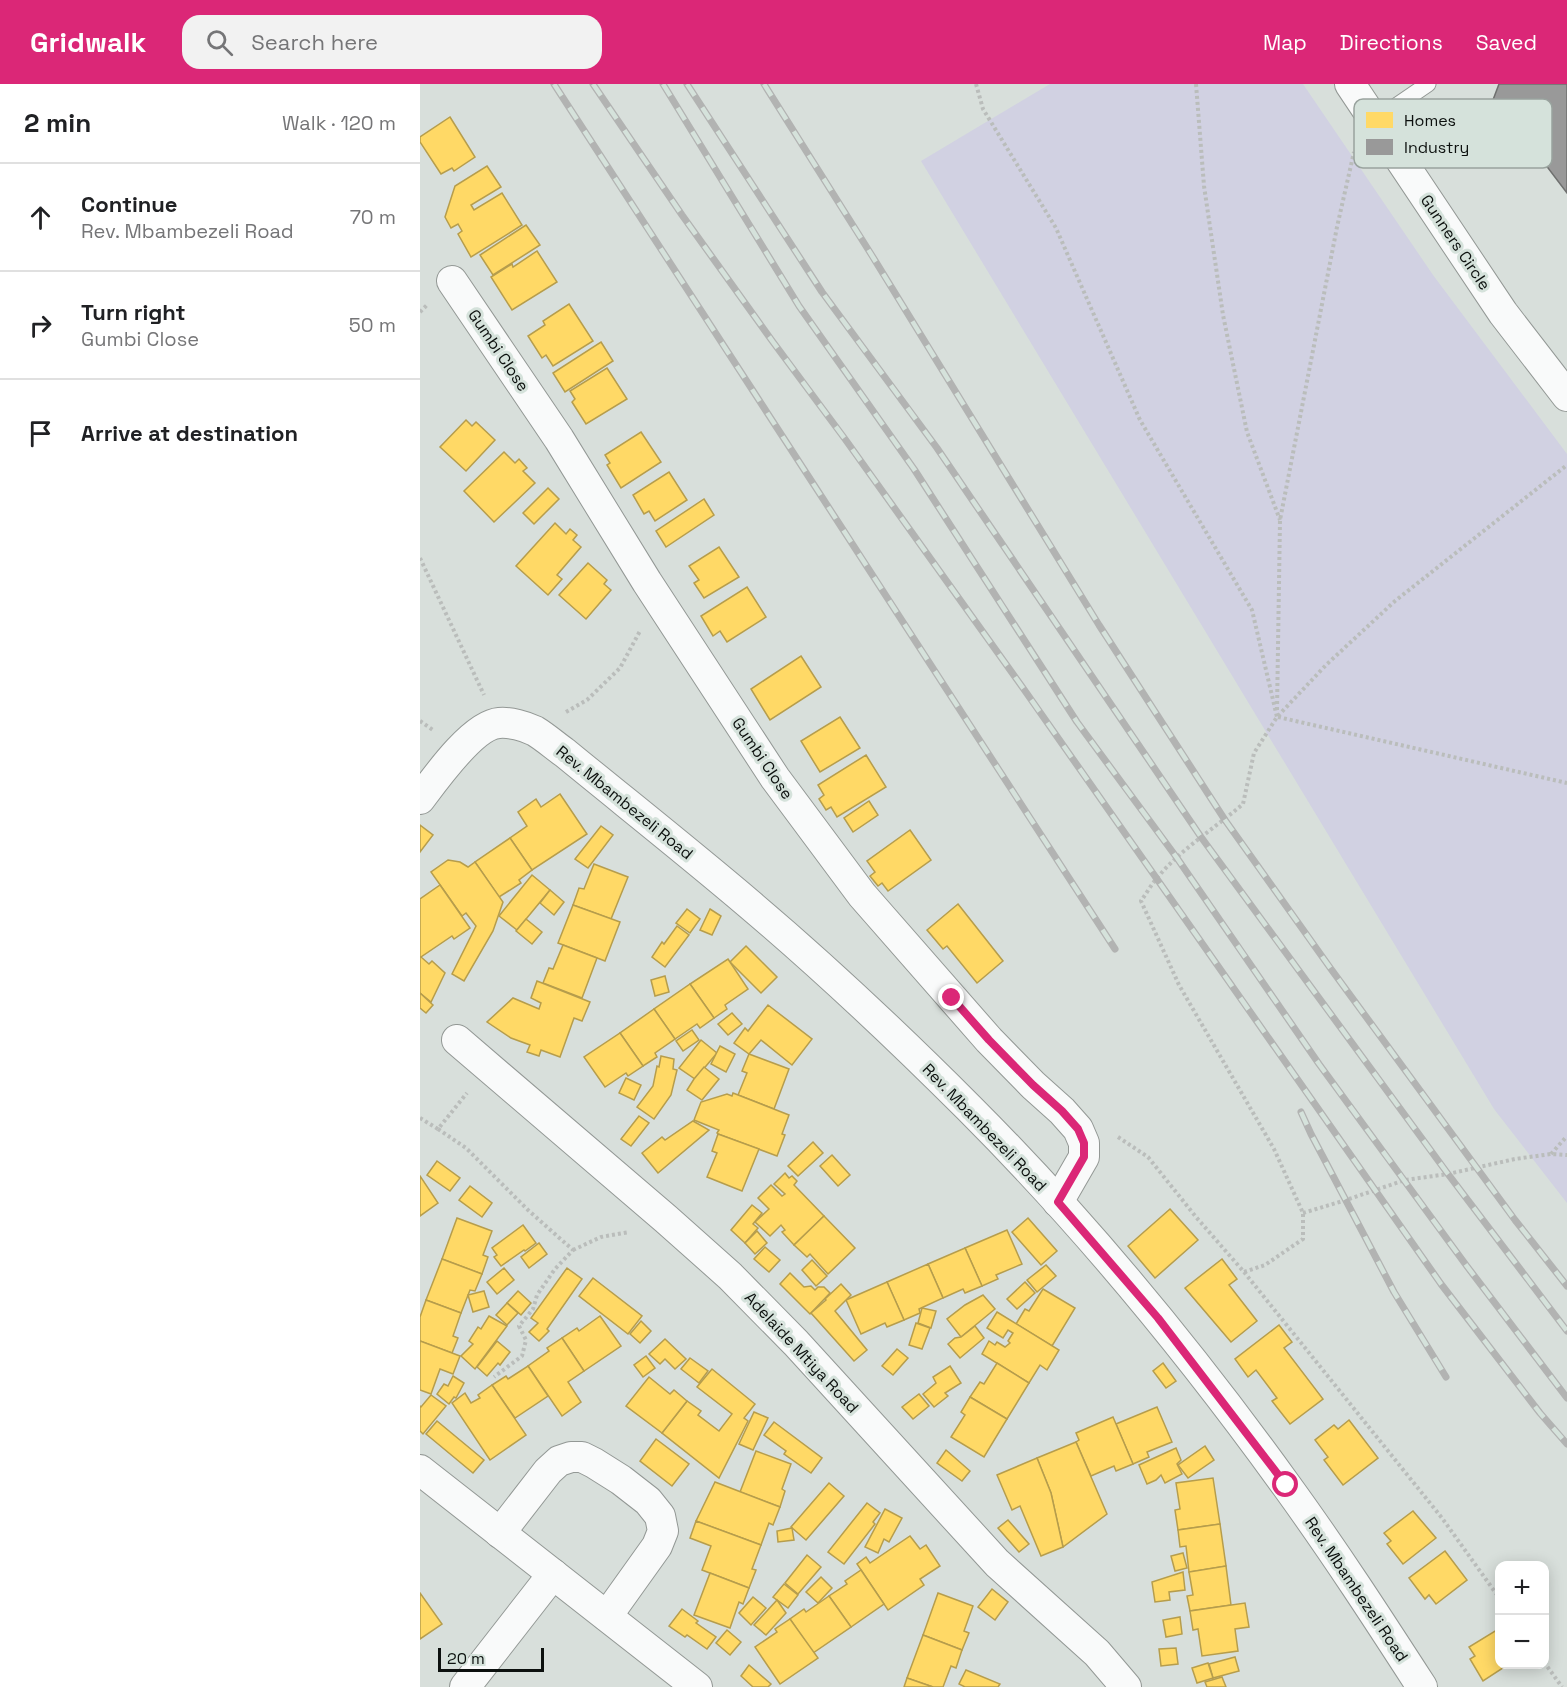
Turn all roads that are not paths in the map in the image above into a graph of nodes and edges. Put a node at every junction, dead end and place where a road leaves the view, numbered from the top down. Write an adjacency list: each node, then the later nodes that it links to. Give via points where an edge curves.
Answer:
1 (1428, 84): 2 (lane)
2 (1379, 99)
3 (1406, 168): 5 (street, Gunners Circle, via 1503,313)
4 (452, 281): 8 (street, Gumbi Close, via 559,439 646,582 776,778 862,895 989,1040 1078,1129 1084,1157)
5 (1567, 396)
6 (420, 799): 8 (street, Rev. Mbambezeli Road, via 473,736 488,726 498,722 535,731 740,896 859,1001 970,1108)
7 (457, 1040): 15 (street, Adelaide Mtiya Road, via 730,1276 997,1563 1097,1653)
8 (1058, 1202): 16 (street, Rev. Mbambezeli Road, via 1158,1318 1286,1485)
9 (420, 1470): 10 (street)
10 (500, 1533): 11 (street); 12 (street, via 559,1461 582,1457 621,1480 648,1501 660,1516 663,1531 657,1546)
11 (553, 1574): 12 (street); 13 (street)
12 (607, 1616): 14 (street)
13 (465, 1687)
14 (698, 1687)
15 (1126, 1687)
16 (1422, 1687)

